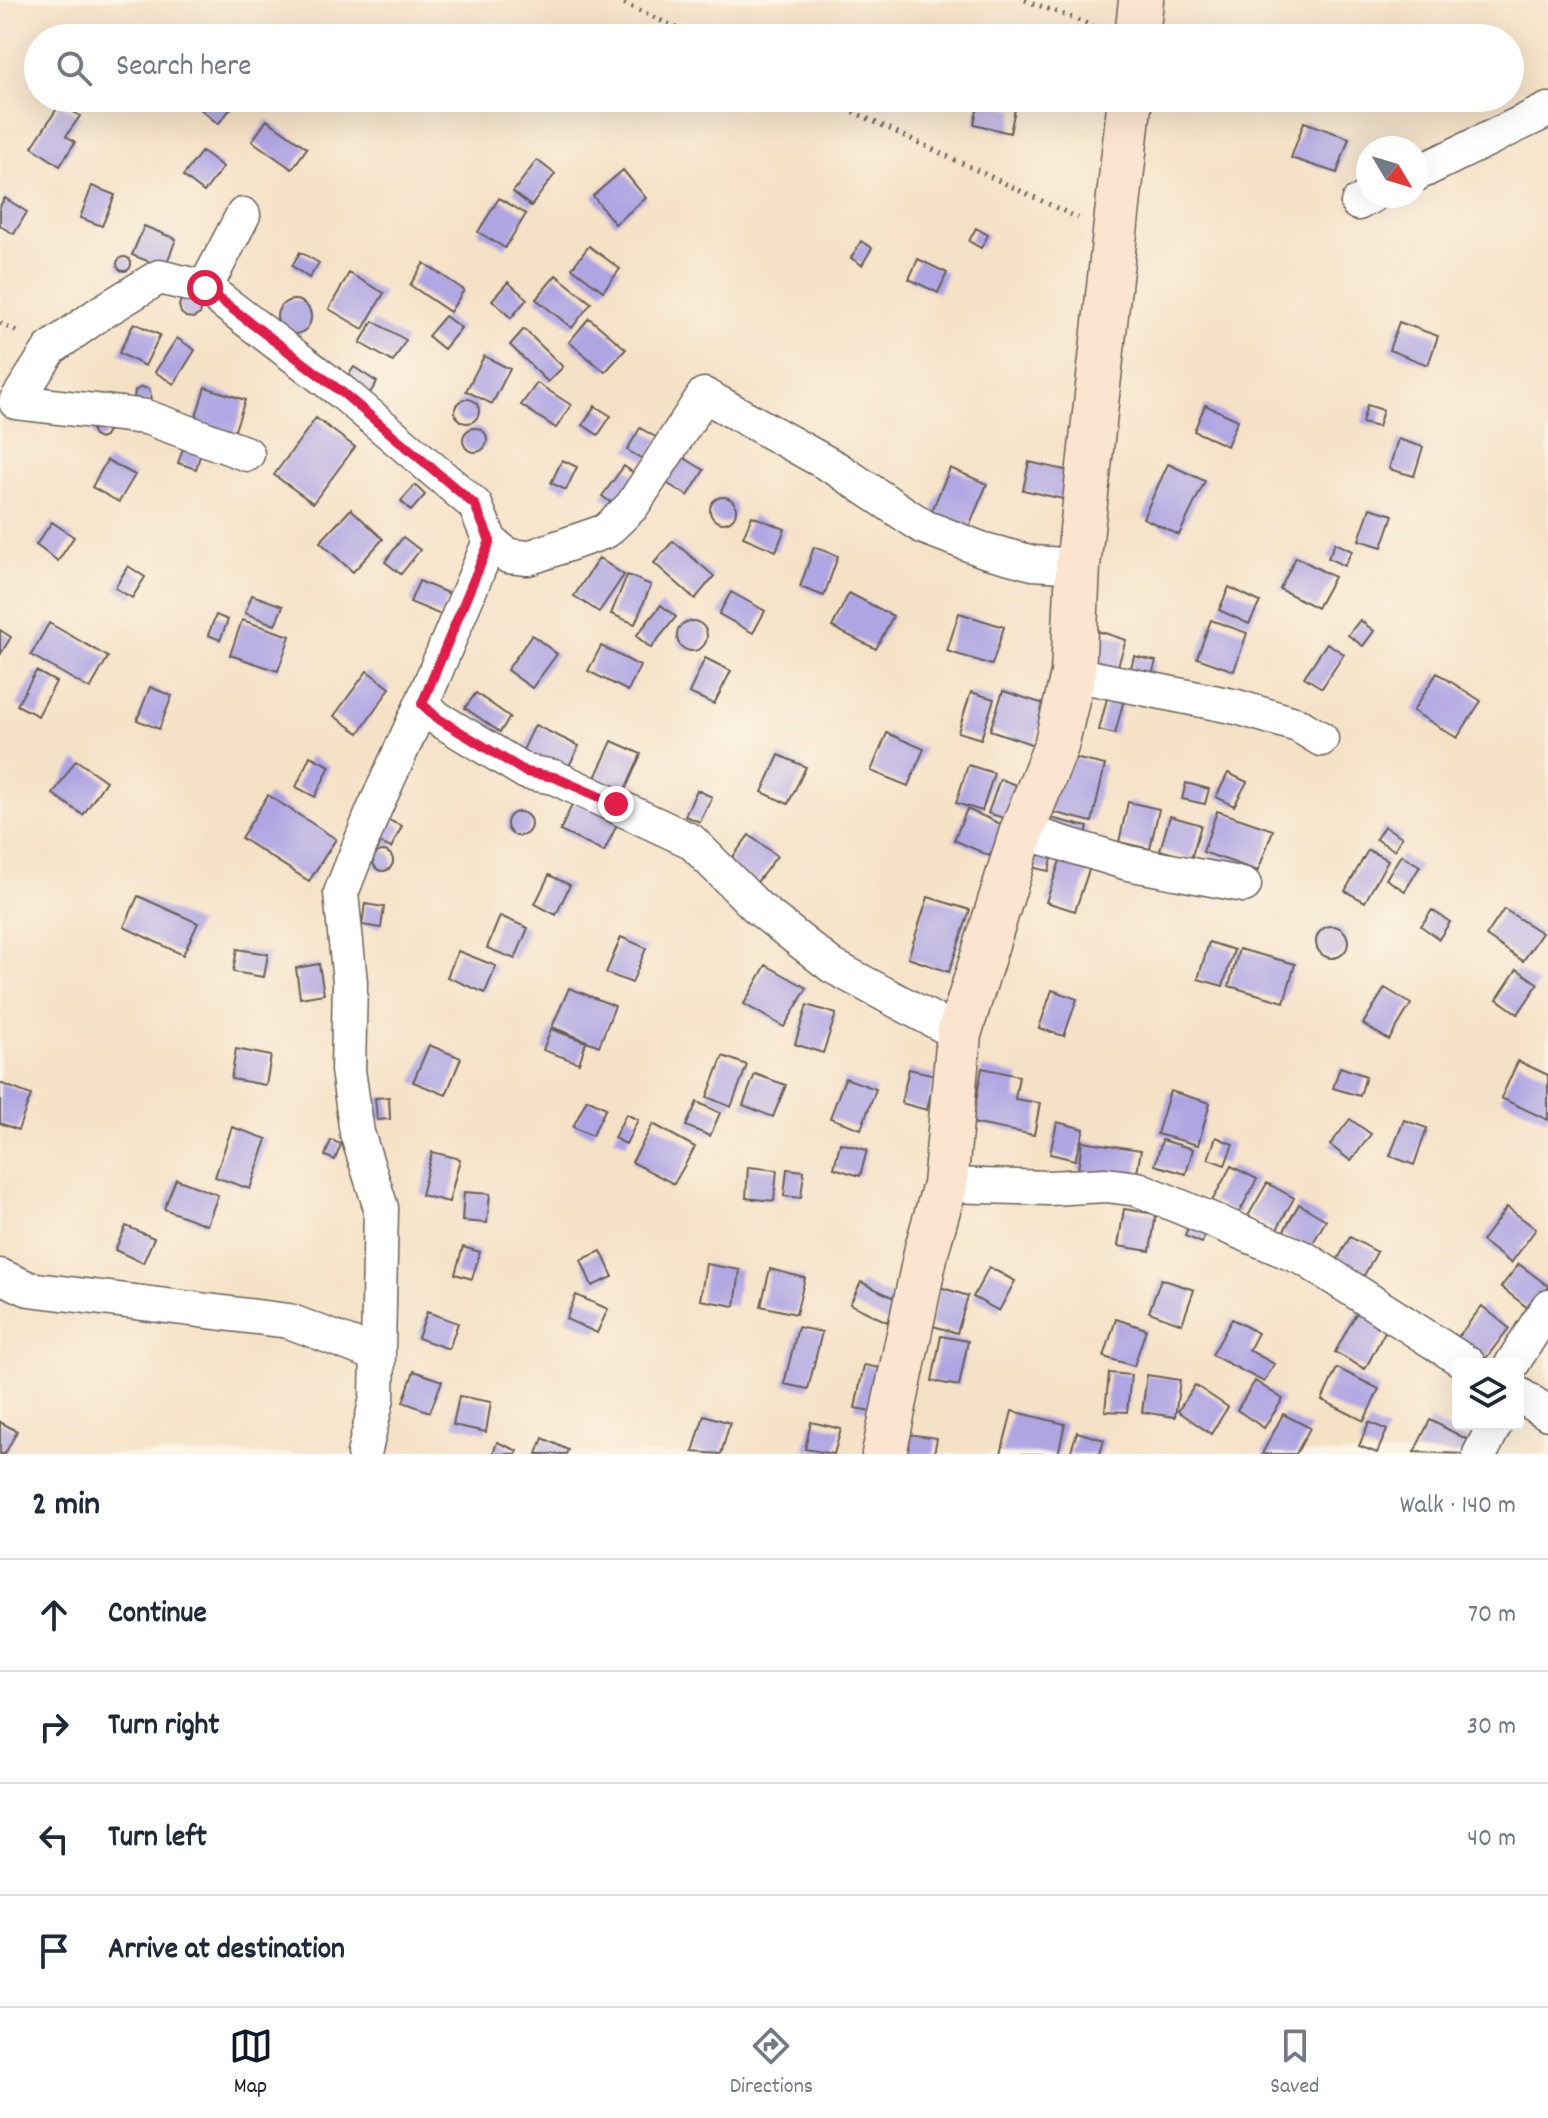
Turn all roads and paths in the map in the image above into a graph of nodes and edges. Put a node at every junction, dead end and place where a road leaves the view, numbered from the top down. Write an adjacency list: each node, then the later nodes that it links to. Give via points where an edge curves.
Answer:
1 (617, 0): 4 (path)
2 (1025, 0): 5 (path)
3 (1141, 0): 6 (street)
4 (668, 24)
5 (1094, 24)
6 (1130, 24)
7 (1548, 110): 10 (street)
8 (854, 112): 12 (path)
9 (1128, 112): 12 (street)
10 (1428, 168)
11 (243, 215): 13 (street)
12 (1115, 235): 16 (street)
13 (205, 288): 14 (street, via 159,277 50,349 16,402 146,417); 15 (street, via 343,393 475,505)
14 (247, 454)
15 (490, 541): 16 (street, via 508,556 528,558 606,531 632,506 704,395 837,469 924,527 1033,563); 18 (street)
16 (1078, 566): 17 (street)
17 (1073, 674): 19 (street, via 1237,707 1298,725); 20 (street, via 1056,746)
18 (422, 704): 22 (street, via 526,772 554,777 691,841 757,907 832,966); 26 (street, via 341,893 350,982 348,1070 357,1133 381,1208)
19 (1321, 739)
20 (1022, 831): 21 (street, via 1128,863); 22 (street)
21 (1244, 885)
22 (959, 1034): 23 (street)
23 (945, 1185): 27 (street, via 1138,1189 1305,1259); 33 (street)
24 (0, 1276): 26 (street, via 29,1289 289,1321)
25 (1548, 1307): 28 (street)
26 (376, 1354): 32 (street, via 377,1398)
27 (1459, 1358)
28 (1516, 1358)
29 (1524, 1398): 30 (street)
30 (1548, 1413)
31 (1492, 1430): 34 (street)
32 (364, 1454)
33 (884, 1454)
34 (1480, 1454)

